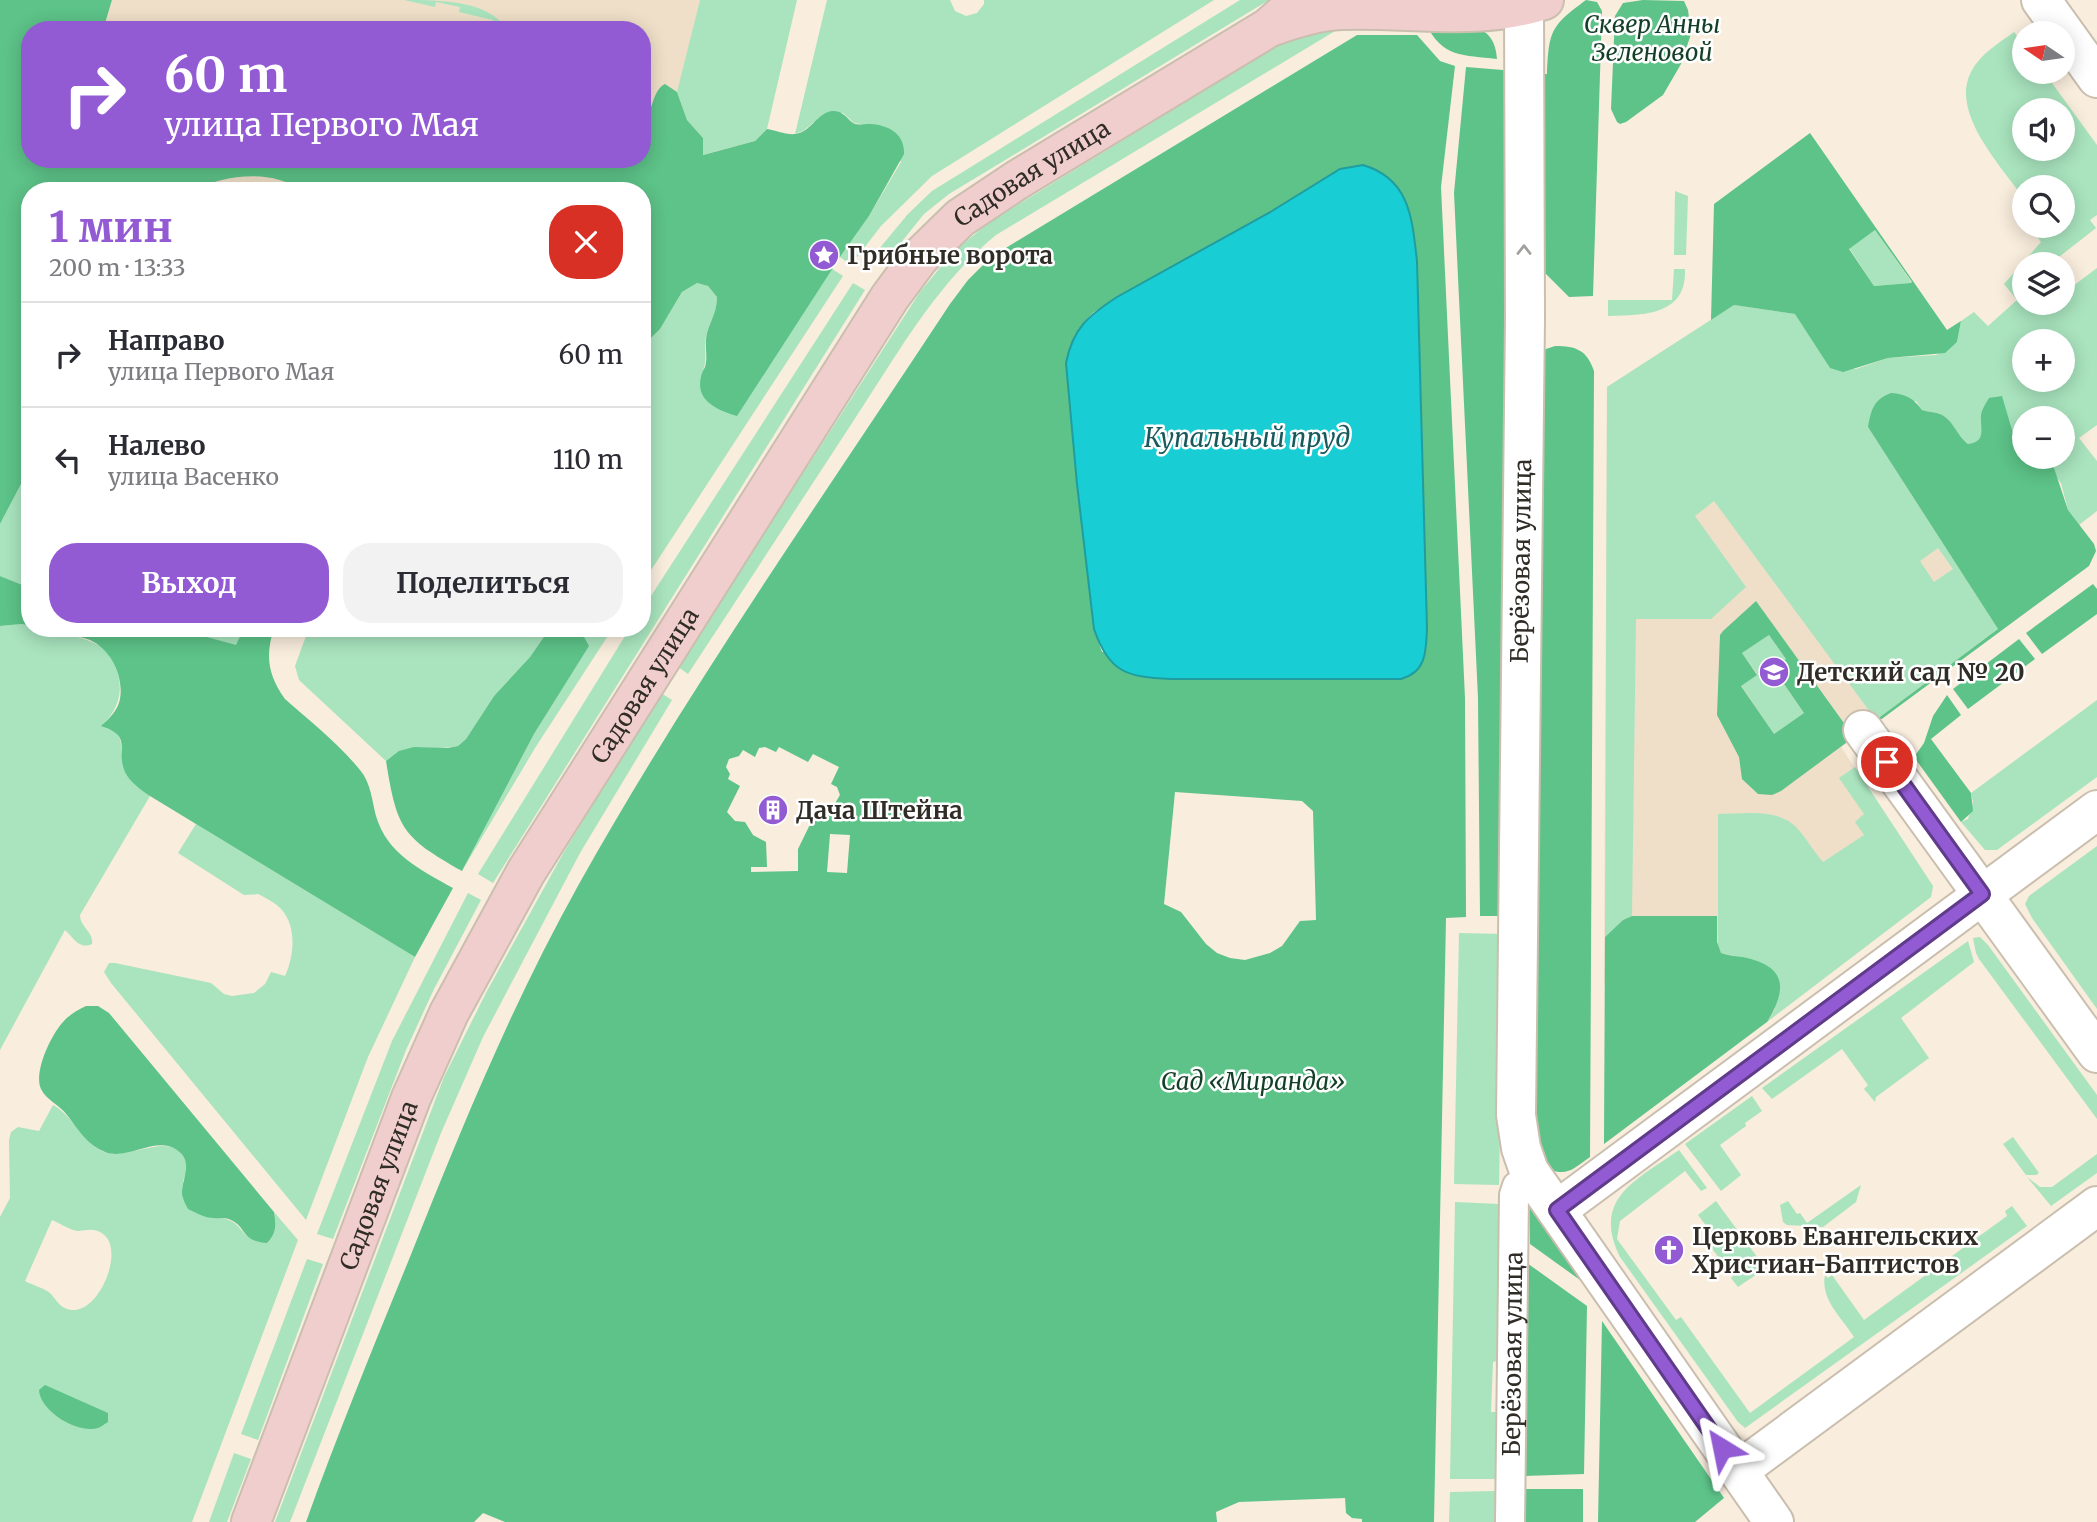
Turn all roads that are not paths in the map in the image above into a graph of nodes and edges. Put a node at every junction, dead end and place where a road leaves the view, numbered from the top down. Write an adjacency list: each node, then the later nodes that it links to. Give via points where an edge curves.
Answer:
1 (1300, 0): 4 (main road, Садовая улица)
2 (2041, 0): 5 (street)
3 (1534, 3): 4 (main road, Садовая улица, via 1475,11 1340,10); 12 (street, Берёзовая улица, one-way to 3, via 1529,1171 1516,1115 1525,319)
4 (1268, 28): 14 (main road, Садовая улица, via 960,218 919,258 890,296 526,872 455,1002 411,1098)
5 (2097, 78)
6 (1863, 730): 8 (street)
7 (2097, 810): 8 (street)
8 (1982, 894): 9 (street); 12 (street)
9 (2097, 1053)
10 (1517, 1185): 15 (street, Берёзовая улица)
11 (2097, 1206): 13 (street)
12 (1557, 1210): 13 (street, Берёзовая улица)
13 (1738, 1471): 16 (street, Берёзовая улица)
14 (251, 1522)
15 (1510, 1522)
16 (1774, 1522)

